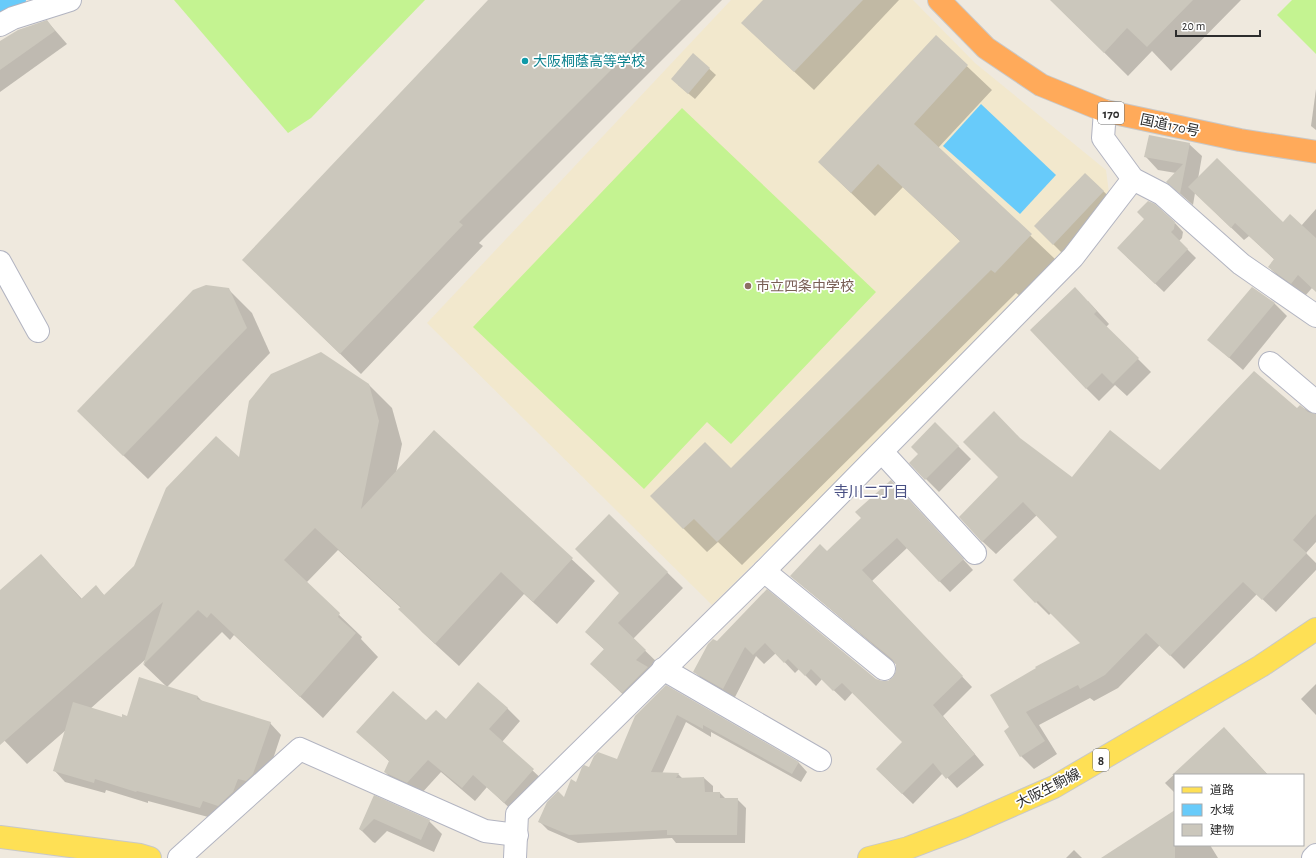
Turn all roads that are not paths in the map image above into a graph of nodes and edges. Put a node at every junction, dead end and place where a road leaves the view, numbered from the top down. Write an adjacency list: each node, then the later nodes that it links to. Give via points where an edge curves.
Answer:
1 (70, 0): 3 (street, via 12,18)
2 (939, 0): 4 (highway, 国道170号 / 170, via 986,48 1041,85)
3 (0, 25)
4 (1105, 111): 5 (highway, 国道170号 / 170, via 1240,140); 6 (street, via 1103,138)
5 (1316, 152)
6 (1133, 179): 8 (street, via 1162,194 1241,264); 12 (street, via 1074,257)
7 (0, 262): 9 (street)
8 (1316, 316)
9 (38, 331)
10 (1270, 363): 11 (street)
11 (1316, 402)
12 (882, 452): 13 (street); 14 (street)
13 (975, 553)
14 (764, 571): 16 (street); 17 (street)
15 (1316, 629): 21 (main road, 大阪生駒線 / 8, via 1247,674 1054,787)
16 (663, 669): 18 (street); 19 (street, via 517,814)
17 (884, 669)
18 (820, 760)
19 (517, 835): 24 (street, via 484,831 300,749); 25 (street)
20 (0, 837): 23 (main road)
21 (910, 853): 26 (main road, 大阪生駒線 / 8)
22 (1316, 855): 27 (street)
23 (150, 858)
24 (179, 858)
25 (515, 858)
26 (869, 858)
27 (1313, 858)

